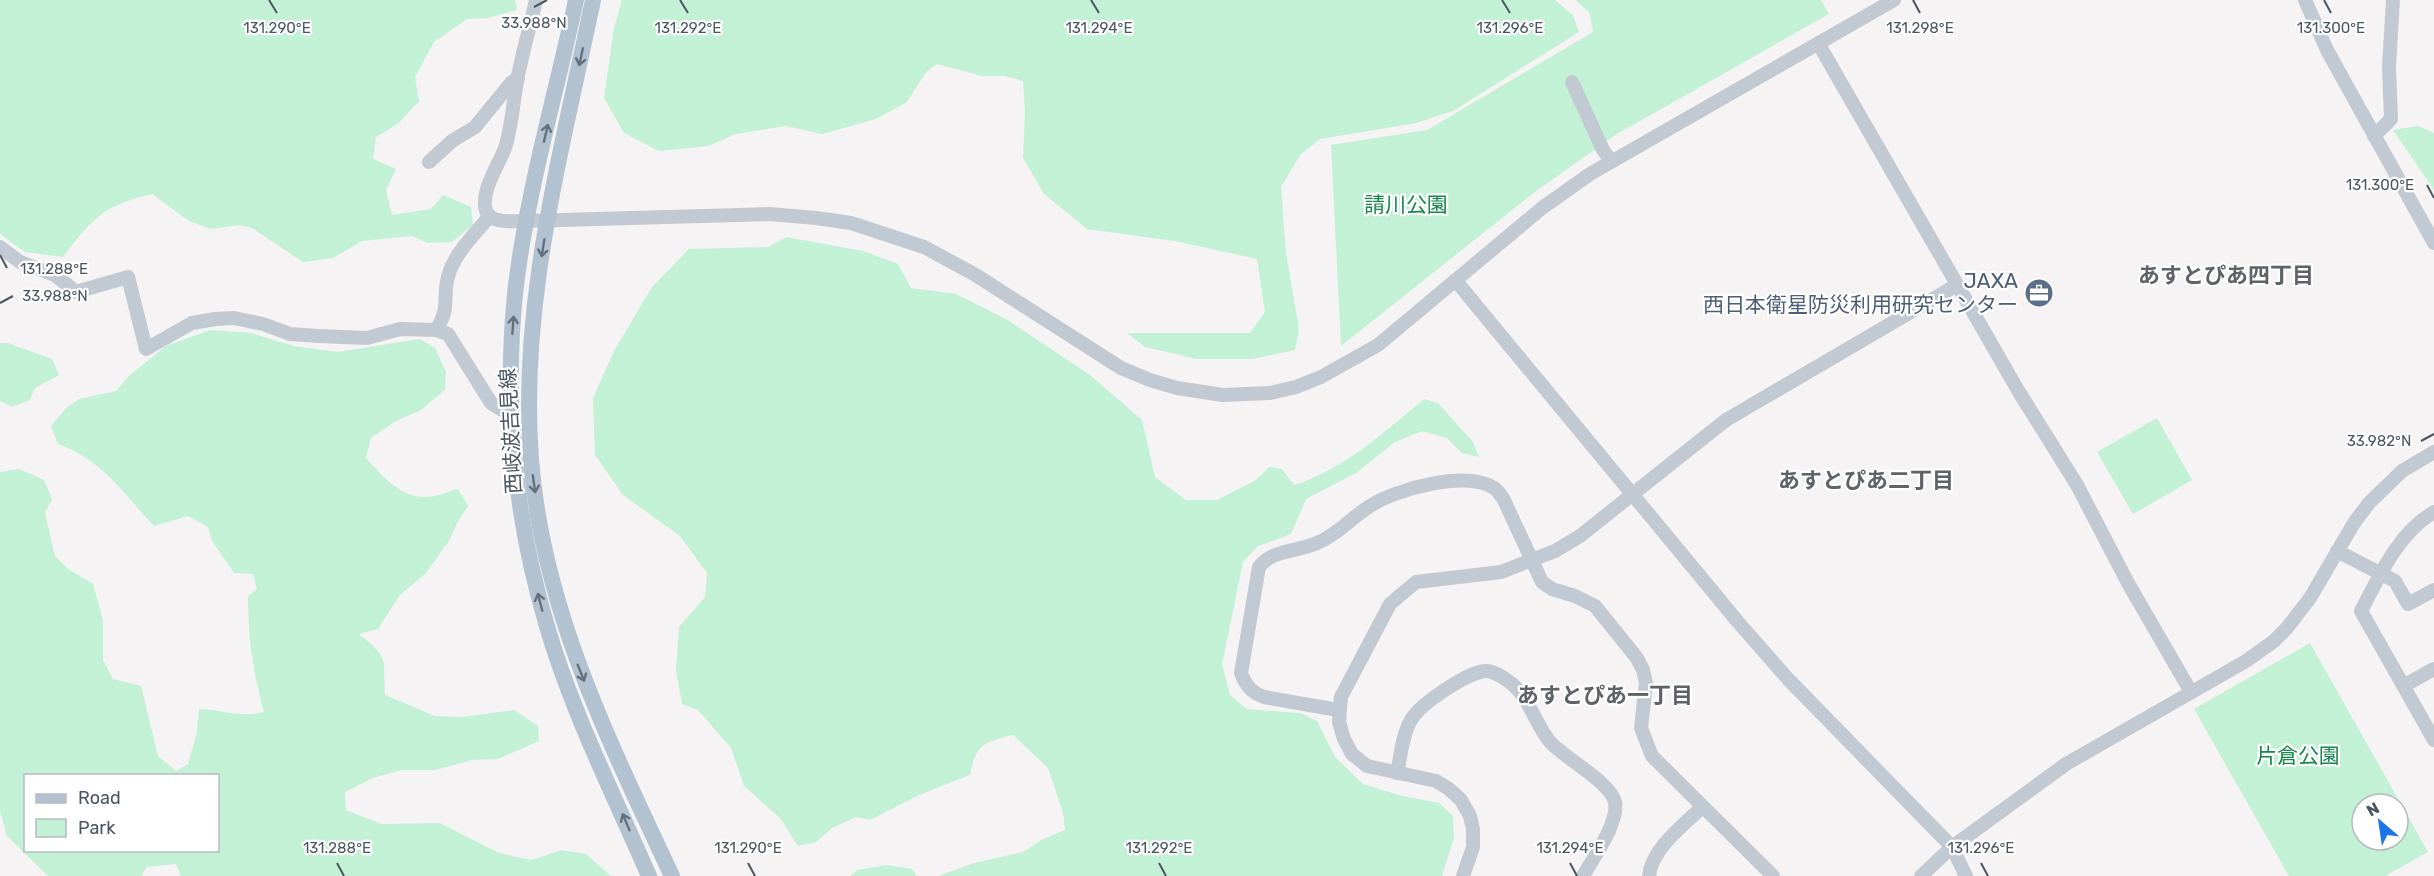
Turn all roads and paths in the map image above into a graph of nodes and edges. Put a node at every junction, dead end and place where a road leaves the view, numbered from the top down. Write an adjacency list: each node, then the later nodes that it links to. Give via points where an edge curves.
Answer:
1 (536, 0): 8 (street)
2 (576, 0): 15 (main road, 西岐波吉見線, one-way to 2)
3 (593, 0): 14 (main road, 西岐波吉見線, one-way to 14)
4 (1894, 0): 7 (street)
5 (2305, 0): 10 (street, via 2327,50)
6 (2393, 0): 10 (street, via 2391,119)
7 (1818, 44): 11 (street); 19 (street)
8 (518, 78): 12 (street, via 475,127); 13 (street, via 510,130 485,198)
9 (1572, 82): 11 (street)
10 (2374, 135): 16 (street)
11 (1611, 161): 18 (street, via 1542,208)
12 (429, 162)
13 (490, 216): 15 (street); 20 (street, via 453,264 447,278 445,316)
14 (548, 219): 15 (street); 18 (street, via 770,214 851,224 924,247 974,274 1121,368 1177,388 1223,395 1270,393 1296,387 1344,366 1378,345); 38 (main road, 西岐波吉見線, one-way to 38, via 530,358 531,460 537,509 548,565 578,666)
15 (526, 221): 21 (main road, 西岐波吉見線, one-way to 15, via 511,357)
16 (2434, 243)
17 (0, 247): 20 (street, via 20,262 56,275 76,292 128,277 146,349 192,323 215,319 234,318 290,334 319,336 367,338 400,329)
18 (1456, 280): 23 (street)
19 (1957, 285): 23 (street, via 1726,420); 31 (street, via 2077,485)
20 (436, 330): 21 (street, via 448,334 491,403)
21 (512, 416): 37 (main road, 西岐波吉見線, one-way to 21, via 581,719 546,625 522,519)
22 (2434, 452): 25 (street, via 2385,485)
23 (1633, 494): 26 (street, via 1580,536); 36 (street, via 1788,679)
24 (2434, 512): 27 (street, via 2396,547)
25 (2337, 551): 27 (street); 31 (street, via 2287,628 2253,656)
26 (1531, 561): 32 (street, via 1502,572 1416,582 1402,592 1390,604 1359,661); 32 (street, via 1496,489 1465,480 1399,492 1371,505 1317,543 1265,559 1259,567 1241,673 1244,680 1255,694); 35 (street, via 1542,582 1595,606 1637,658 1646,682 1641,728 1646,744 1652,756)
27 (2380, 575): 28 (street, via 2395,582 2408,604); 30 (street, via 2361,611)
28 (2434, 590)
29 (2434, 669): 30 (street)
30 (2405, 685): 33 (street)
31 (2191, 692): 36 (street, via 2066,764)
32 (1338, 710): 34 (street, via 1344,739 1352,754 1367,766)
33 (2434, 740)
34 (1397, 773): 39 (street, via 1436,781 1461,800 1473,829 1473,847); 40 (street, via 1411,719 1421,708 1476,672 1489,671 1501,676 1519,690 1551,743 1615,800 1612,824)
35 (1702, 807): 41 (street, via 1659,851); 42 (street)
36 (1952, 847): 43 (street); 44 (street)
37 (649, 876)
38 (672, 876)
39 (1463, 876)
40 (1583, 876)
41 (1649, 876)
42 (1773, 876)
43 (1921, 876)
44 (1966, 876)

